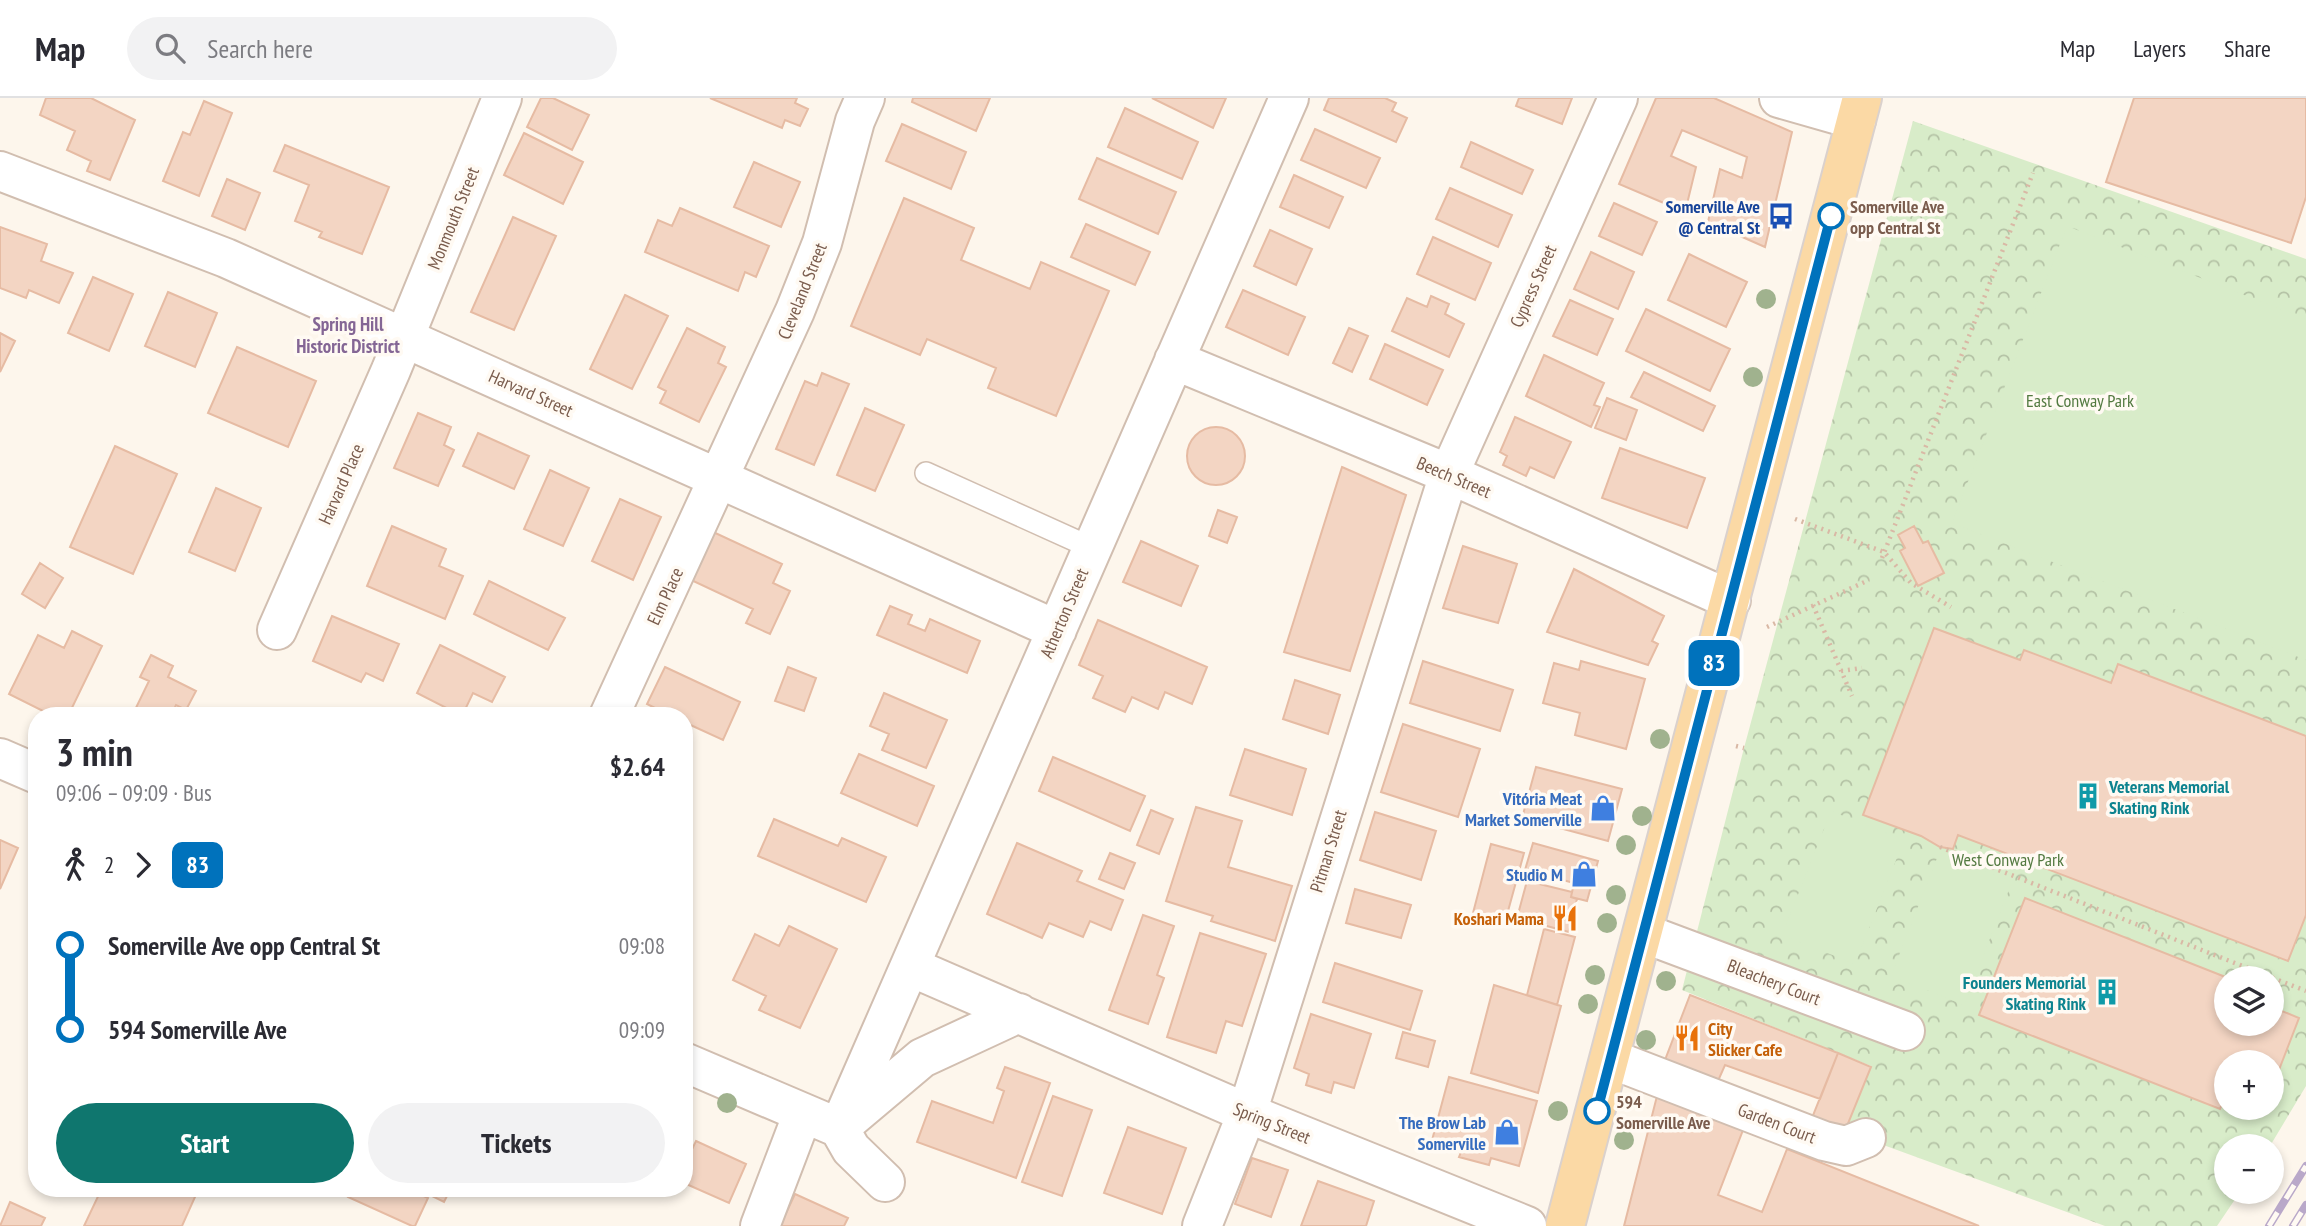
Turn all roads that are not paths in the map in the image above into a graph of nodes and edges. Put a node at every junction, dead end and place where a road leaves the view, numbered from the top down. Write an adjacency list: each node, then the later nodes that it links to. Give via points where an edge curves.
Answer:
1 (502, 98): 8 (street, Monmouth Street)
2 (864, 98): 12 (street, Cleveland Street, via 822,243)
3 (1289, 98): 9 (street, Atherton Street)
4 (1618, 98): 11 (street, Cypress Street)
5 (1779, 98): 6 (street)
6 (1859, 109): 14 (main road)
7 (0, 171): 8 (street, Harvard Street, via 226,258)
8 (404, 338): 12 (street, Harvard Street); 15 (street, Harvard Place)
9 (1174, 360): 11 (street, Beech Street); 13 (street, Atherton Street)
10 (926, 473): 13 (lane)
11 (1449, 474): 14 (street, Beech Street); 27 (street, Pitman Street)
12 (721, 477): 16 (street, Harvard Street); 17 (street, Elm Place)
13 (1092, 548): 16 (street, Atherton Street)
14 (1731, 600): 20 (main road)
15 (277, 630)
16 (1057, 630): 21 (street, Atherton Street)
17 (613, 707)
18 (0, 758): 19 (street)
19 (28, 770)
20 (1643, 933): 23 (street, Bleachery Court); 24 (main road)
21 (911, 967): 22 (street, Spring Street); 28 (street, Atherton Street)
22 (1019, 1013): 27 (street, Spring Street); 28 (street, via 922,1058)
23 (1905, 1031)
24 (1611, 1059): 29 (street, Garden Court, via 1824,1141 1846,1146); 34 (main road)
25 (693, 1066): 26 (street)
26 (803, 1112): 28 (street); 31 (street)
27 (1247, 1113): 32 (street, Pitman Street); 33 (street, Spring Street)
28 (839, 1128): 30 (street, via 851,1149)
29 (1866, 1138)
30 (885, 1182)
31 (760, 1226)
32 (1202, 1226)
33 (1527, 1226)
34 (1565, 1226)

